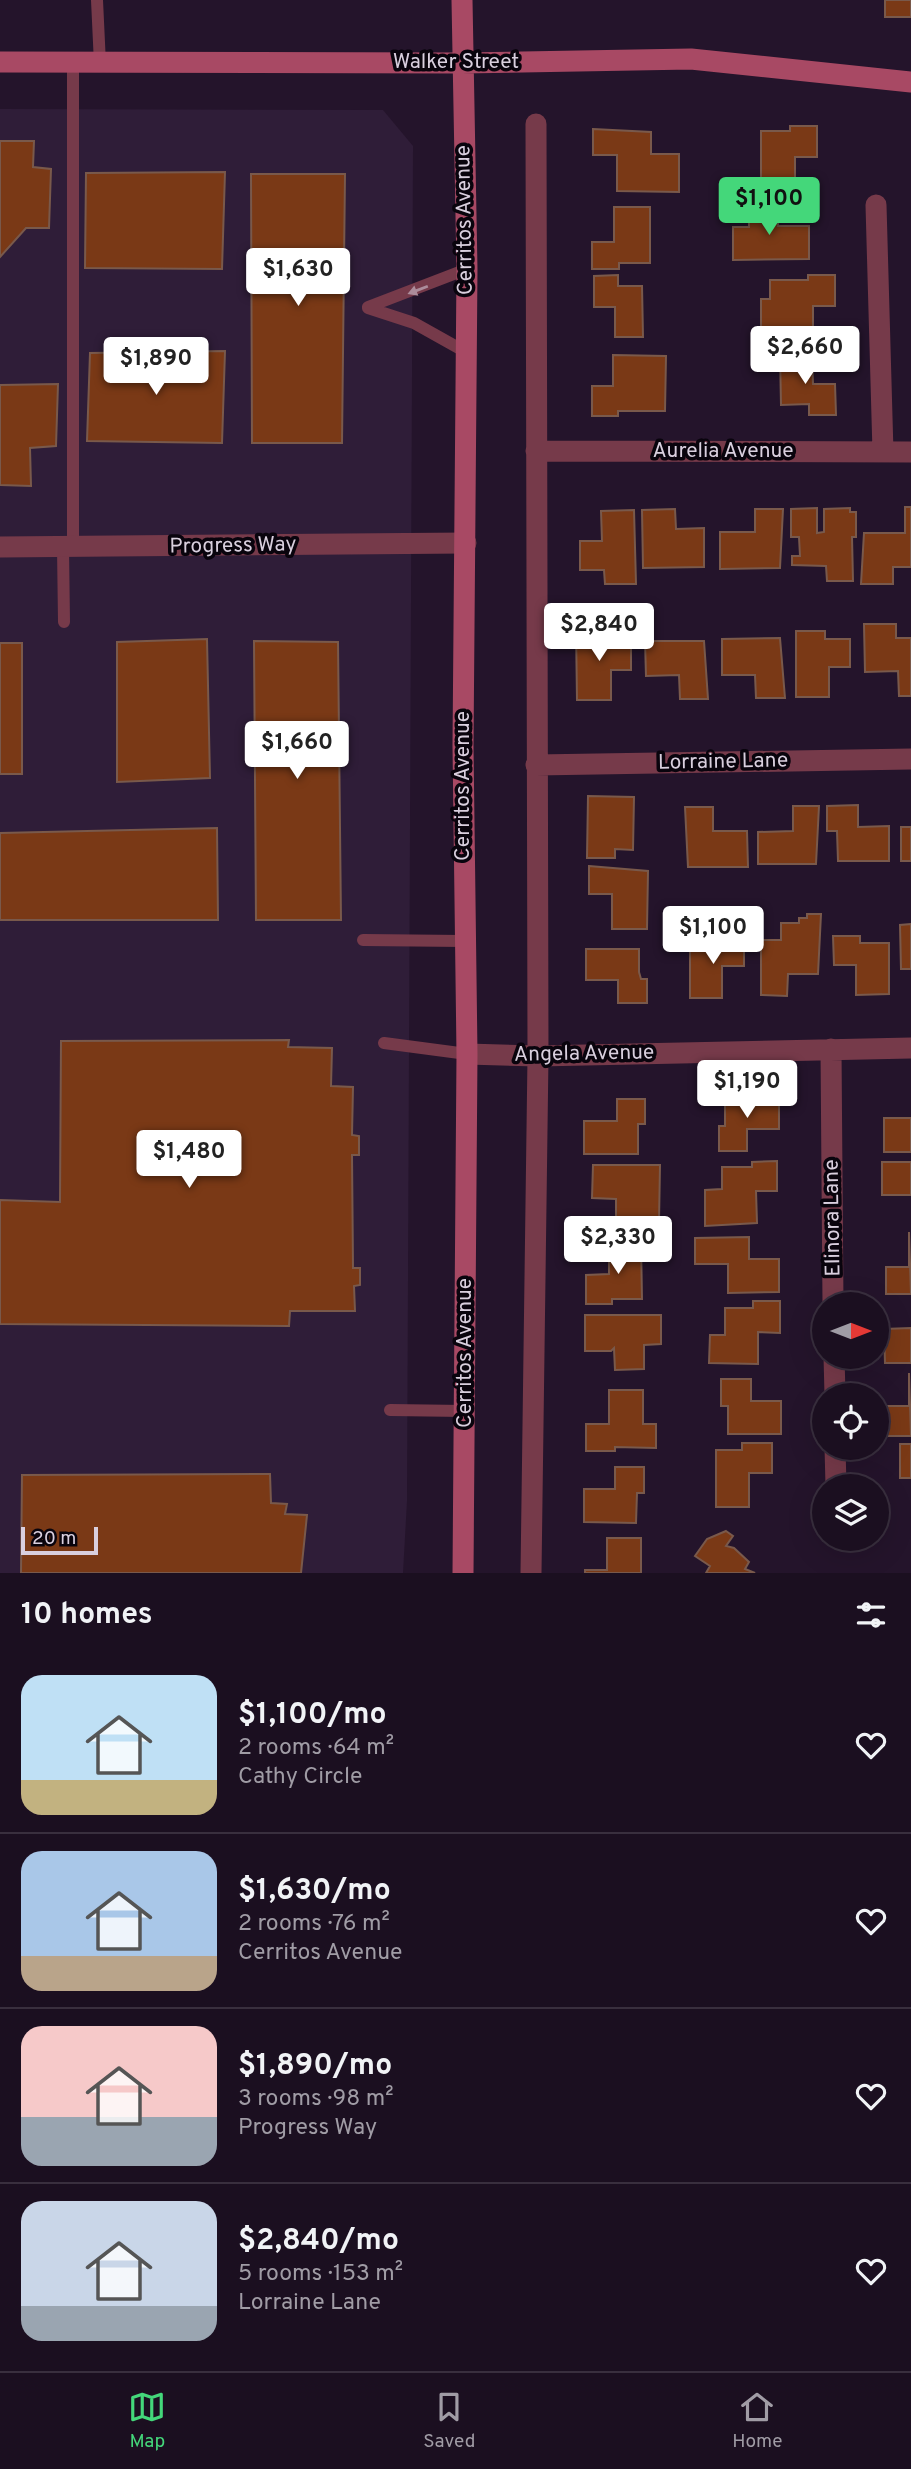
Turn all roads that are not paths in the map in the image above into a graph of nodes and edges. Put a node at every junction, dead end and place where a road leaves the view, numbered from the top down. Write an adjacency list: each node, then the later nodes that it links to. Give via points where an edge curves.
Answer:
1 (97, 0): 6 (lane)
2 (462, 0): 5 (main road, Cerritos Avenue)
3 (0, 62): 4 (main road, Walker Street)
4 (73, 63): 6 (main road, Walker Street); 17 (lane)
5 (462, 63): 6 (main road, Walker Street); 7 (main road, Walker Street, via 691,59); 10 (main road, Cerritos Avenue)
6 (100, 64)
7 (911, 82)
8 (536, 124): 12 (street)
9 (876, 205): 13 (street)
10 (467, 270): 11 (main road, Cerritos Avenue); 11 (lane, one-way to 11, via 368,307 414,323)
11 (464, 351): 15 (main road, Cerritos Avenue)
12 (536, 451): 13 (street, Aurelia Avenue); 20 (street)
13 (883, 452): 14 (street, Aurelia Avenue)
14 (911, 452)
15 (466, 543): 17 (street, Progress Way); 22 (main road, Cerritos Avenue)
16 (0, 548): 17 (street, Progress Way)
17 (68, 548): 18 (lane)
18 (64, 622)
19 (911, 759): 20 (street, Lorraine Lane)
20 (536, 765): 27 (street)
21 (363, 940): 22 (lane)
22 (464, 941): 26 (main road, Cerritos Avenue)
23 (384, 1043): 26 (lane)
24 (911, 1048): 25 (street, Angela Avenue)
25 (831, 1049): 27 (street, Angela Avenue); 28 (street, Elinora Lane)
26 (467, 1054): 27 (street, Angela Avenue); 30 (main road, Cerritos Avenue)
27 (538, 1056): 32 (street)
28 (834, 1292)
29 (390, 1410): 30 (lane)
30 (465, 1411): 31 (main road, Cerritos Avenue)
31 (463, 1573)
32 (531, 1573)

